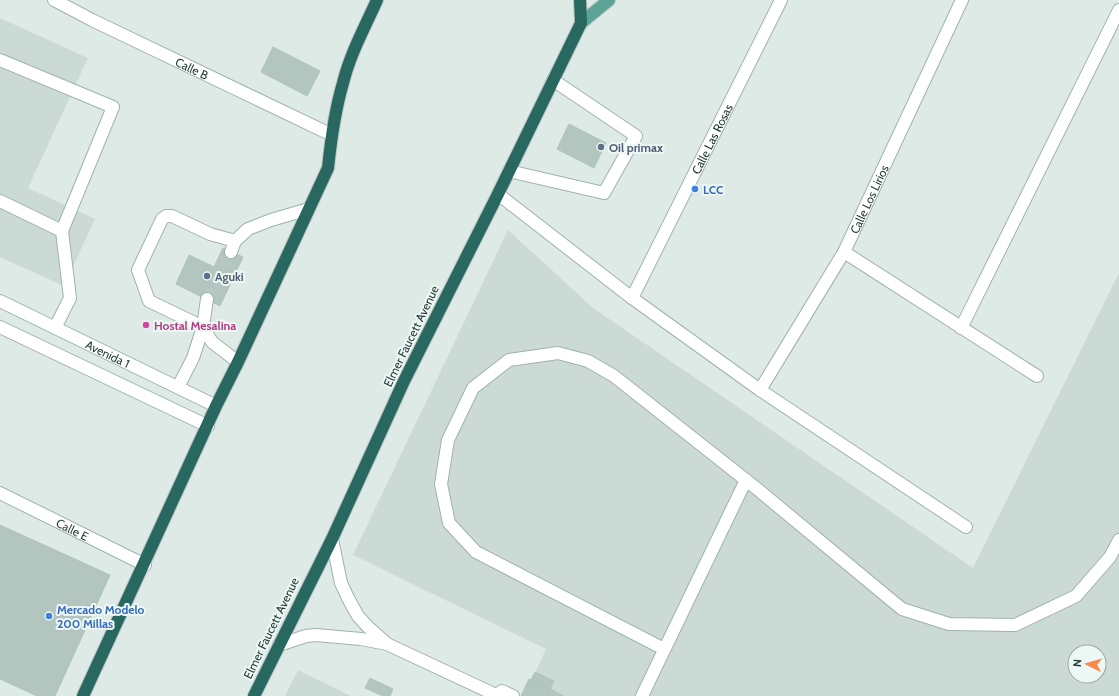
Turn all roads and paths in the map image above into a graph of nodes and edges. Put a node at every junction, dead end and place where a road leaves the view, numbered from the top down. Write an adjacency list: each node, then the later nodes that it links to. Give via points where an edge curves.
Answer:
1 (54, 0): 11 (street, Calle B)
2 (377, 0): 11 (highway, via 343,82)
3 (580, 0): 8 (highway)
4 (609, 0): 8 (main road, Elmer Faucett Avenue)
5 (781, 0): 18 (street, Calle Las Rosas)
6 (962, 0): 17 (street, Calle Los Lirios)
7 (1119, 10): 24 (street)
8 (581, 23): 10 (highway, Elmer Faucett Avenue)
9 (0, 60): 16 (street, via 113,108)
10 (553, 80): 12 (highway, Elmer Faucett Avenue); 12 (street, via 636,136 604,193)
11 (332, 135): 15 (highway, via 328,168)
12 (509, 171): 13 (highway, Elmer Faucett Avenue)
13 (498, 194): 18 (street); 34 (highway, Elmer Faucett Avenue, via 404,381)
14 (0, 201): 16 (street)
15 (309, 209): 22 (street, via 248,229 233,247 172,216 162,219 138,270 149,301); 25 (highway)
16 (62, 231): 23 (street, via 70,298)
17 (844, 252): 24 (street); 28 (street, Calle Los Lirios)
18 (632, 298): 28 (street)
19 (207, 299): 22 (street)
20 (0, 301): 23 (street, Avenida 1)
21 (0, 327): 30 (street, Avenida 1)
22 (203, 327): 25 (street, via 212,342); 27 (street)
23 (55, 328): 27 (street, Avenida 1)
24 (961, 328): 26 (street)
25 (238, 362): 29 (highway)
26 (1037, 376)
27 (178, 387): 29 (street, Avenida 1)
28 (760, 390): 33 (street)
29 (216, 406): 30 (highway)
30 (208, 426): 36 (highway)
31 (746, 480): 35 (street, via 902,609 948,624 1015,625 1076,596 1110,557); 39 (street); 39 (street, via 614,376 588,360 558,353 509,360 473,388 470,394 448,440 442,484 449,523 476,552)
32 (0, 493): 36 (street, Calle E)
33 (966, 527)
34 (332, 539): 37 (highway, Elmer Faucett Avenue); 38 (street, via 341,583 349,600 358,616)
35 (1119, 540)
36 (145, 565): 41 (highway)
37 (279, 644): 38 (street, via 316,635); 42 (highway, Elmer Faucett Avenue)
38 (386, 644): 40 (street)
39 (664, 649): 44 (street)
40 (496, 695): 43 (street, via 502,691)
41 (83, 696)
42 (254, 696)
43 (513, 696)
44 (642, 696)

